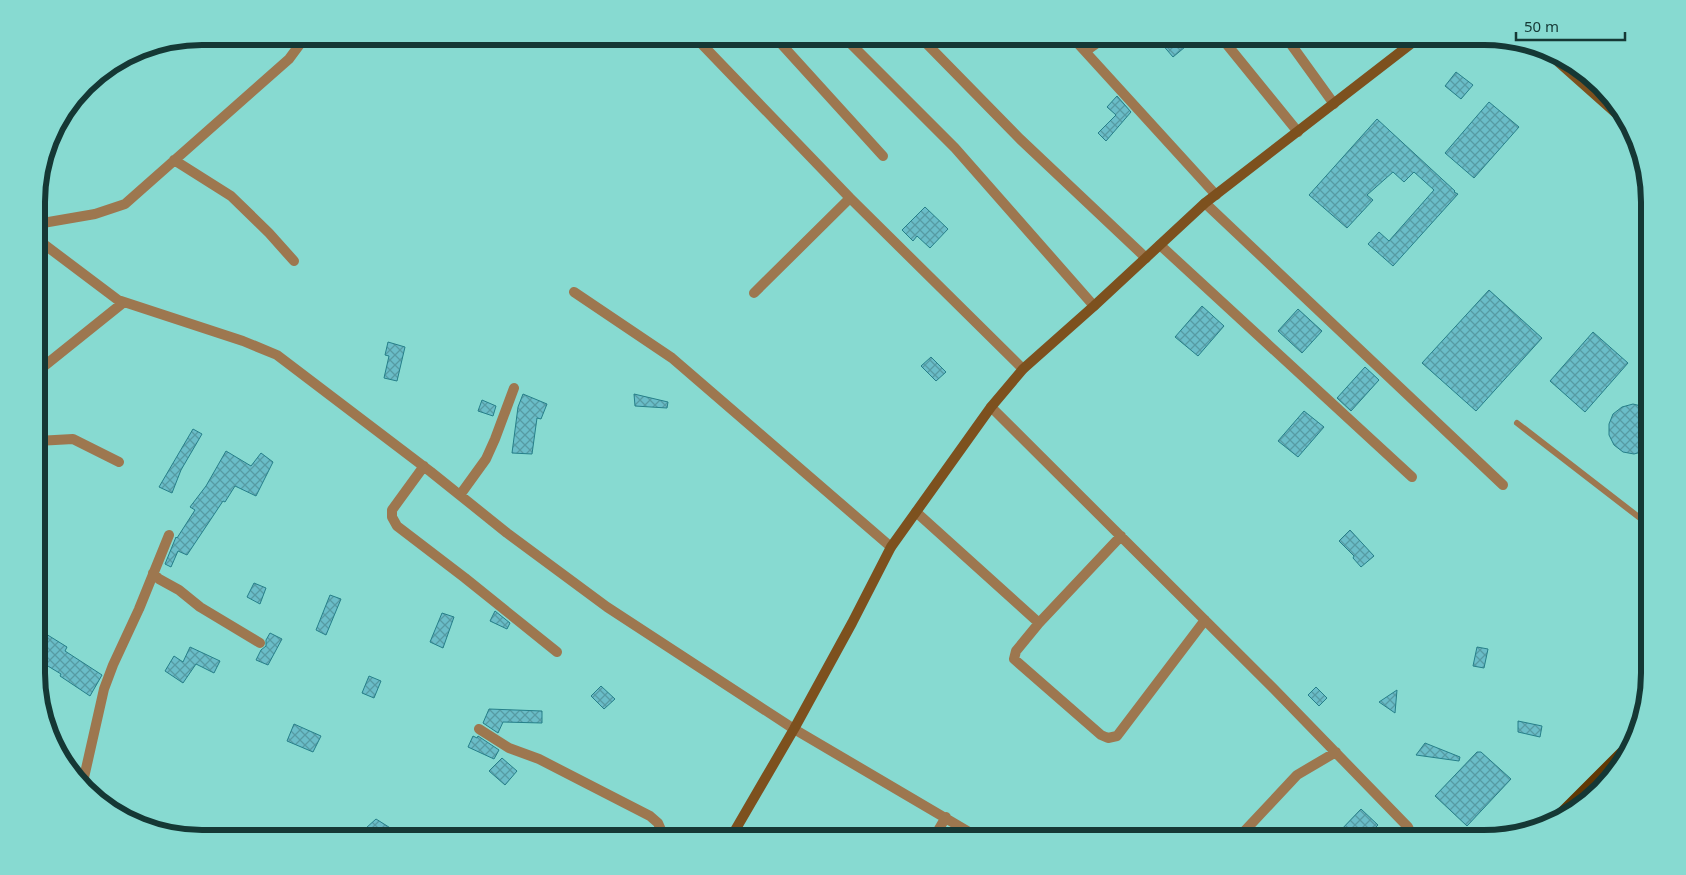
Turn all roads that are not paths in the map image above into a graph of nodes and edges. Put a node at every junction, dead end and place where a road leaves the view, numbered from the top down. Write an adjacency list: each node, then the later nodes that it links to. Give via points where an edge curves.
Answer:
1 (299, 45): 17 (street, via 288,59)
2 (703, 45): 19 (street)
3 (782, 45): 16 (street)
4 (853, 45): 29 (street, via 955,148)
5 (928, 45): 24 (street, via 1020,139)
6 (1080, 45): 11 (street)
7 (1094, 45): 11 (street)
8 (1227, 45): 15 (street)
9 (1291, 45): 13 (street)
10 (1409, 45): 13 (street)
11 (1086, 51): 18 (street)
12 (1565, 68): 14 (street)
13 (1334, 104): 15 (street)
14 (1610, 108)
15 (1298, 132): 18 (street)
16 (883, 156)
17 (174, 160): 21 (street, via 125,204 95,214); 25 (street, via 231,196)
18 (1216, 195): 20 (street)
19 (850, 198): 27 (street); 31 (street)
20 (1205, 203): 23 (street); 39 (street)
21 (45, 223)
22 (45, 244): 28 (street, via 111,296)
23 (1160, 245): 24 (street); 38 (street)
24 (1146, 258): 29 (street)
25 (294, 261)
26 (574, 292): 45 (street, via 672,358)
27 (754, 293)
28 (124, 302): 30 (street); 37 (street, via 277,355)
29 (1094, 306): 31 (street)
30 (45, 365)
31 (1023, 369): 33 (street)
32 (514, 388): 40 (street, via 486,459)
33 (991, 407): 41 (street); 44 (street)
34 (1517, 424): 42 (lane)
35 (45, 441): 36 (street, via 73,439)
36 (119, 462)
37 (424, 466): 40 (street); 50 (street, via 392,510 397,526)
38 (1412, 477)
39 (1504, 484)
40 (460, 495): 52 (street, via 607,608)
41 (916, 512): 45 (street); 48 (street)
42 (1641, 519)
43 (169, 535): 46 (street)
44 (1120, 536): 47 (street); 48 (street)
45 (892, 547): 52 (street)
46 (153, 573): 49 (street); 55 (street, via 104,690)
47 (1205, 620): 48 (street, via 1117,736 1108,738 1014,659 1016,651); 53 (street)
48 (1038, 623)
49 (260, 644)
50 (557, 652)
51 (479, 729): 58 (street, via 509,748 539,759 650,816)
52 (794, 729): 57 (street); 59 (street)
53 (1336, 752): 62 (street, via 1296,775); 63 (street)
54 (1615, 760): 56 (main road)
55 (84, 777)
56 (1571, 804)
57 (946, 817): 60 (street); 61 (street)
58 (661, 830)
59 (735, 830)
60 (938, 830)
61 (968, 830)
62 (1245, 830)
63 (1410, 830)

